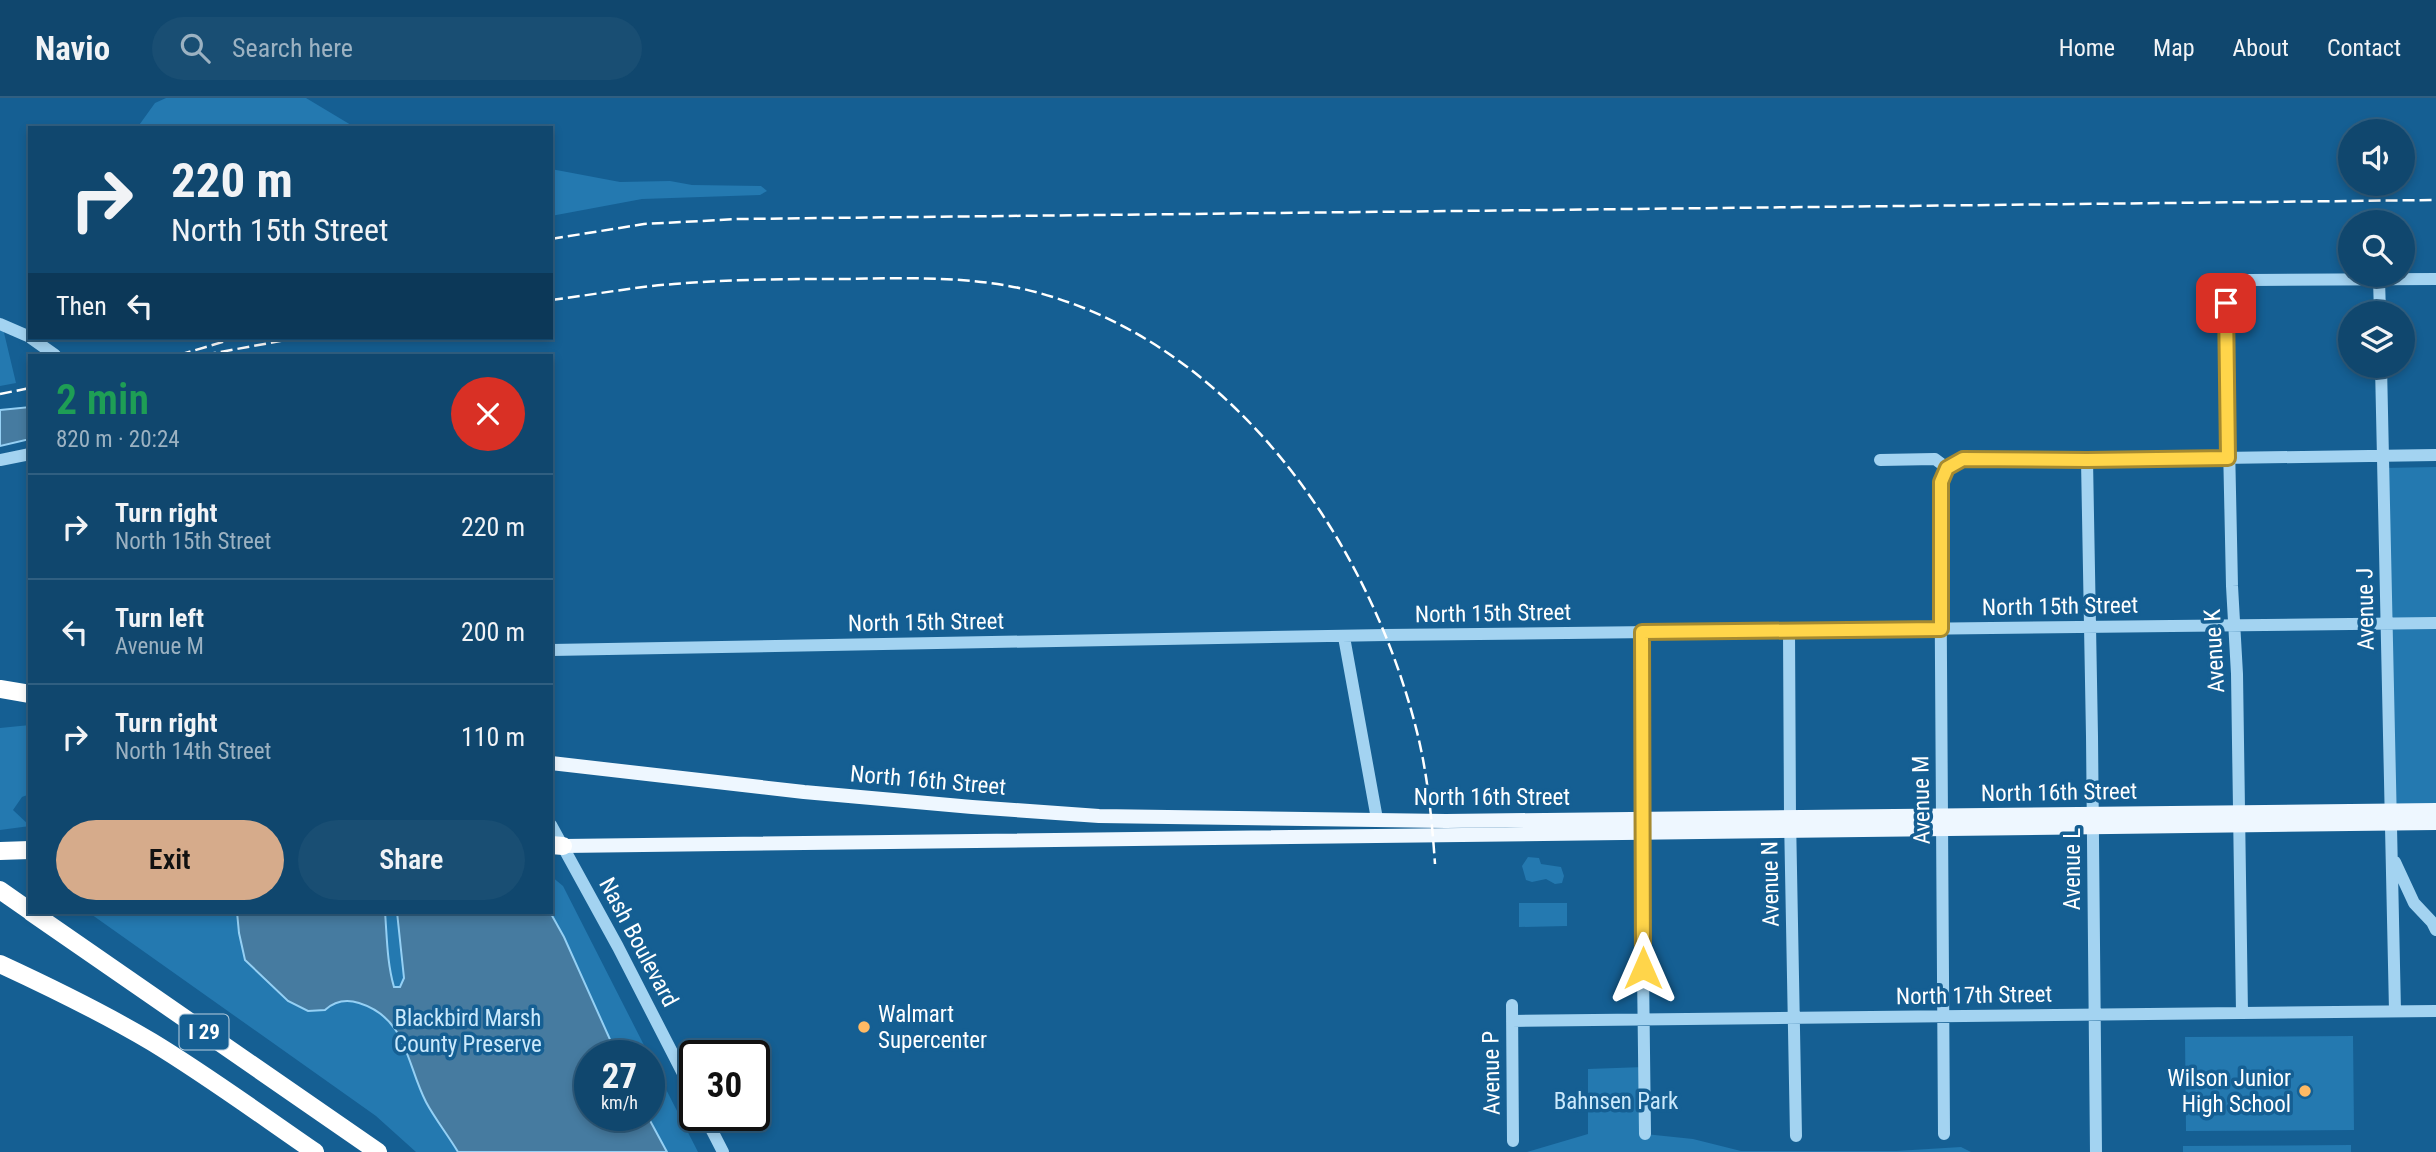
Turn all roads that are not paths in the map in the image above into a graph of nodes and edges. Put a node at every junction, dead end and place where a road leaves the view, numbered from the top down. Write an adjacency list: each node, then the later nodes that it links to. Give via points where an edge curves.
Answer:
1 (2415, 279): 2 (street)
2 (2436, 279)
3 (2338, 280): 12 (street, Avenue K, via 2250,281 2232,288 2225,318)
4 (0, 324): 5 (street)
5 (28, 336)
6 (34, 340): 7 (street)
7 (54, 354)
8 (2381, 378): 11 (street, Avenue J)
9 (28, 454): 13 (street)
10 (2436, 455): 11 (street)
11 (2382, 456): 12 (street); 17 (street, Avenue J)
12 (2228, 458): 15 (street); 19 (street, Avenue K)
13 (0, 460)
14 (1881, 460): 16 (street, via 1935,459)
15 (2087, 460): 16 (street, via 1963,459); 20 (street, Avenue L)
16 (1947, 468): 21 (street, Avenue M, via 1940,505)
17 (2386, 622): 18 (street, North 15th Street); 19 (street, North 15th Street); 30 (street, Avenue J)
18 (2436, 622)
19 (2234, 624): 20 (street, North 15th Street); 32 (street, Avenue K)
20 (2090, 627): 21 (street, North 15th Street); 33 (street, Avenue L)
21 (1941, 629): 22 (street, North 15th Street); 34 (street, Avenue M)
22 (1789, 630): 23 (street, North 15th Street); 36 (street, Avenue N)
23 (1642, 632): 24 (street, North 15th Street); 37 (street)
24 (1344, 636): 25 (street, North 15th Street); 31 (street)
25 (553, 650)
26 (0, 690): 27 (highway)
27 (28, 694)
28 (553, 763): 31 (main road, North 16th Street, via 804,792 1073,815)
29 (2436, 810): 30 (main road, North 16th Street)
30 (2391, 817): 32 (main road, North 16th Street); 35 (main road, North 16th Street); 41 (street, Avenue J)
31 (1377, 819): 37 (main road, North 16th Street)
32 (2240, 819): 33 (main road, North 16th Street); 50 (street, Avenue K)
33 (2093, 820): 34 (main road, North 16th Street); 51 (street, Avenue L)
34 (1942, 822): 36 (main road, North 16th Street); 52 (street, Avenue M)
35 (2436, 823)
36 (1790, 824): 37 (main road, North 16th Street); 53 (street, Avenue N)
37 (1641, 825): 38 (main road, North 16th Street); 54 (street)
38 (557, 846): 56 (street, Nash Boulevard, via 612,936)
39 (28, 850): 40 (highway)
40 (0, 851)
41 (2392, 852): 45 (street, Avenue J, via 2414,903); 48 (street, Avenue J)
42 (0, 890): 43 (highway, I 29)
43 (28, 909)
44 (35, 914): 63 (highway, I 29)
45 (2436, 930)
46 (0, 964): 62 (highway, I 29, via 152,1042)
47 (1512, 1005): 55 (street, Avenue P)
48 (2395, 1011): 49 (street, North 17th Street); 50 (street, North 17th Street)
49 (2436, 1011)
50 (2242, 1013): 51 (street, North 17th Street)
51 (2094, 1015): 52 (street, North 17th Street); 65 (street, Avenue L)
52 (1943, 1016): 53 (street, North 17th Street); 59 (street, Avenue M)
53 (1793, 1017): 54 (street, North 17th Street); 60 (street, Avenue N)
54 (1643, 1020): 55 (street, North 17th Street); 58 (street)
55 (1512, 1021): 61 (street, Avenue P)
56 (679, 1066)
57 (712, 1131): 64 (street)
58 (1645, 1134)
59 (1944, 1134)
60 (1796, 1136)
61 (1513, 1141)
62 (315, 1152)
63 (378, 1152)
64 (723, 1152)
65 (2096, 1152)

